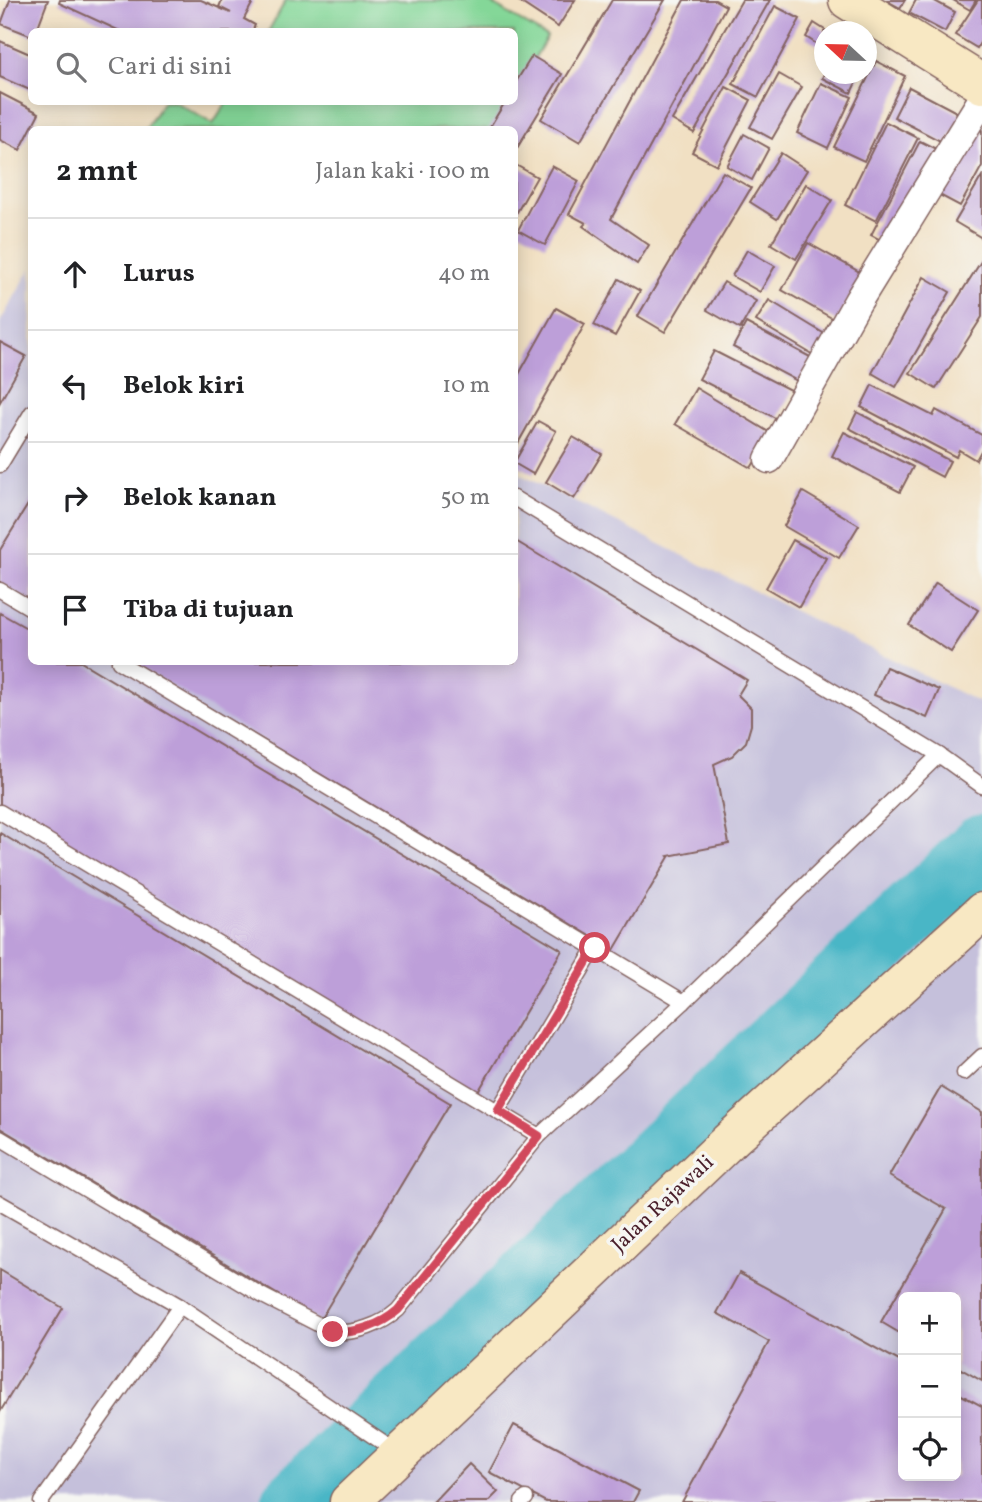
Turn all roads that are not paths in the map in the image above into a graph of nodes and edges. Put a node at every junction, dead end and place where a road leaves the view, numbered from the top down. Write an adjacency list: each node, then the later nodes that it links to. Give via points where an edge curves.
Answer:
1 (848, 0): 2 (street)
2 (982, 84)
3 (982, 100): 5 (street, via 851,313)
4 (28, 419): 6 (lane)
5 (769, 458)
6 (0, 465)
7 (518, 500): 11 (lane)
8 (0, 590): 9 (lane)
9 (28, 606)
10 (124, 665): 15 (lane)
11 (939, 755): 12 (lane); 16 (lane)
12 (982, 786)
13 (0, 812): 19 (lane)
14 (982, 912): 24 (street, Jalan Rajawali)
15 (595, 948): 16 (lane); 19 (lane)
16 (684, 1002): 20 (lane)
17 (982, 1056): 18 (lane)
18 (964, 1073)
19 (498, 1110): 20 (lane)
20 (539, 1136): 21 (lane, via 398,1310 384,1322 343,1333 263,1296)
21 (0, 1138)
22 (0, 1203): 23 (lane)
23 (180, 1306): 24 (lane); 25 (lane)
24 (390, 1447): 26 (street, Jalan Rajawali)
25 (41, 1502)
26 (349, 1502)

